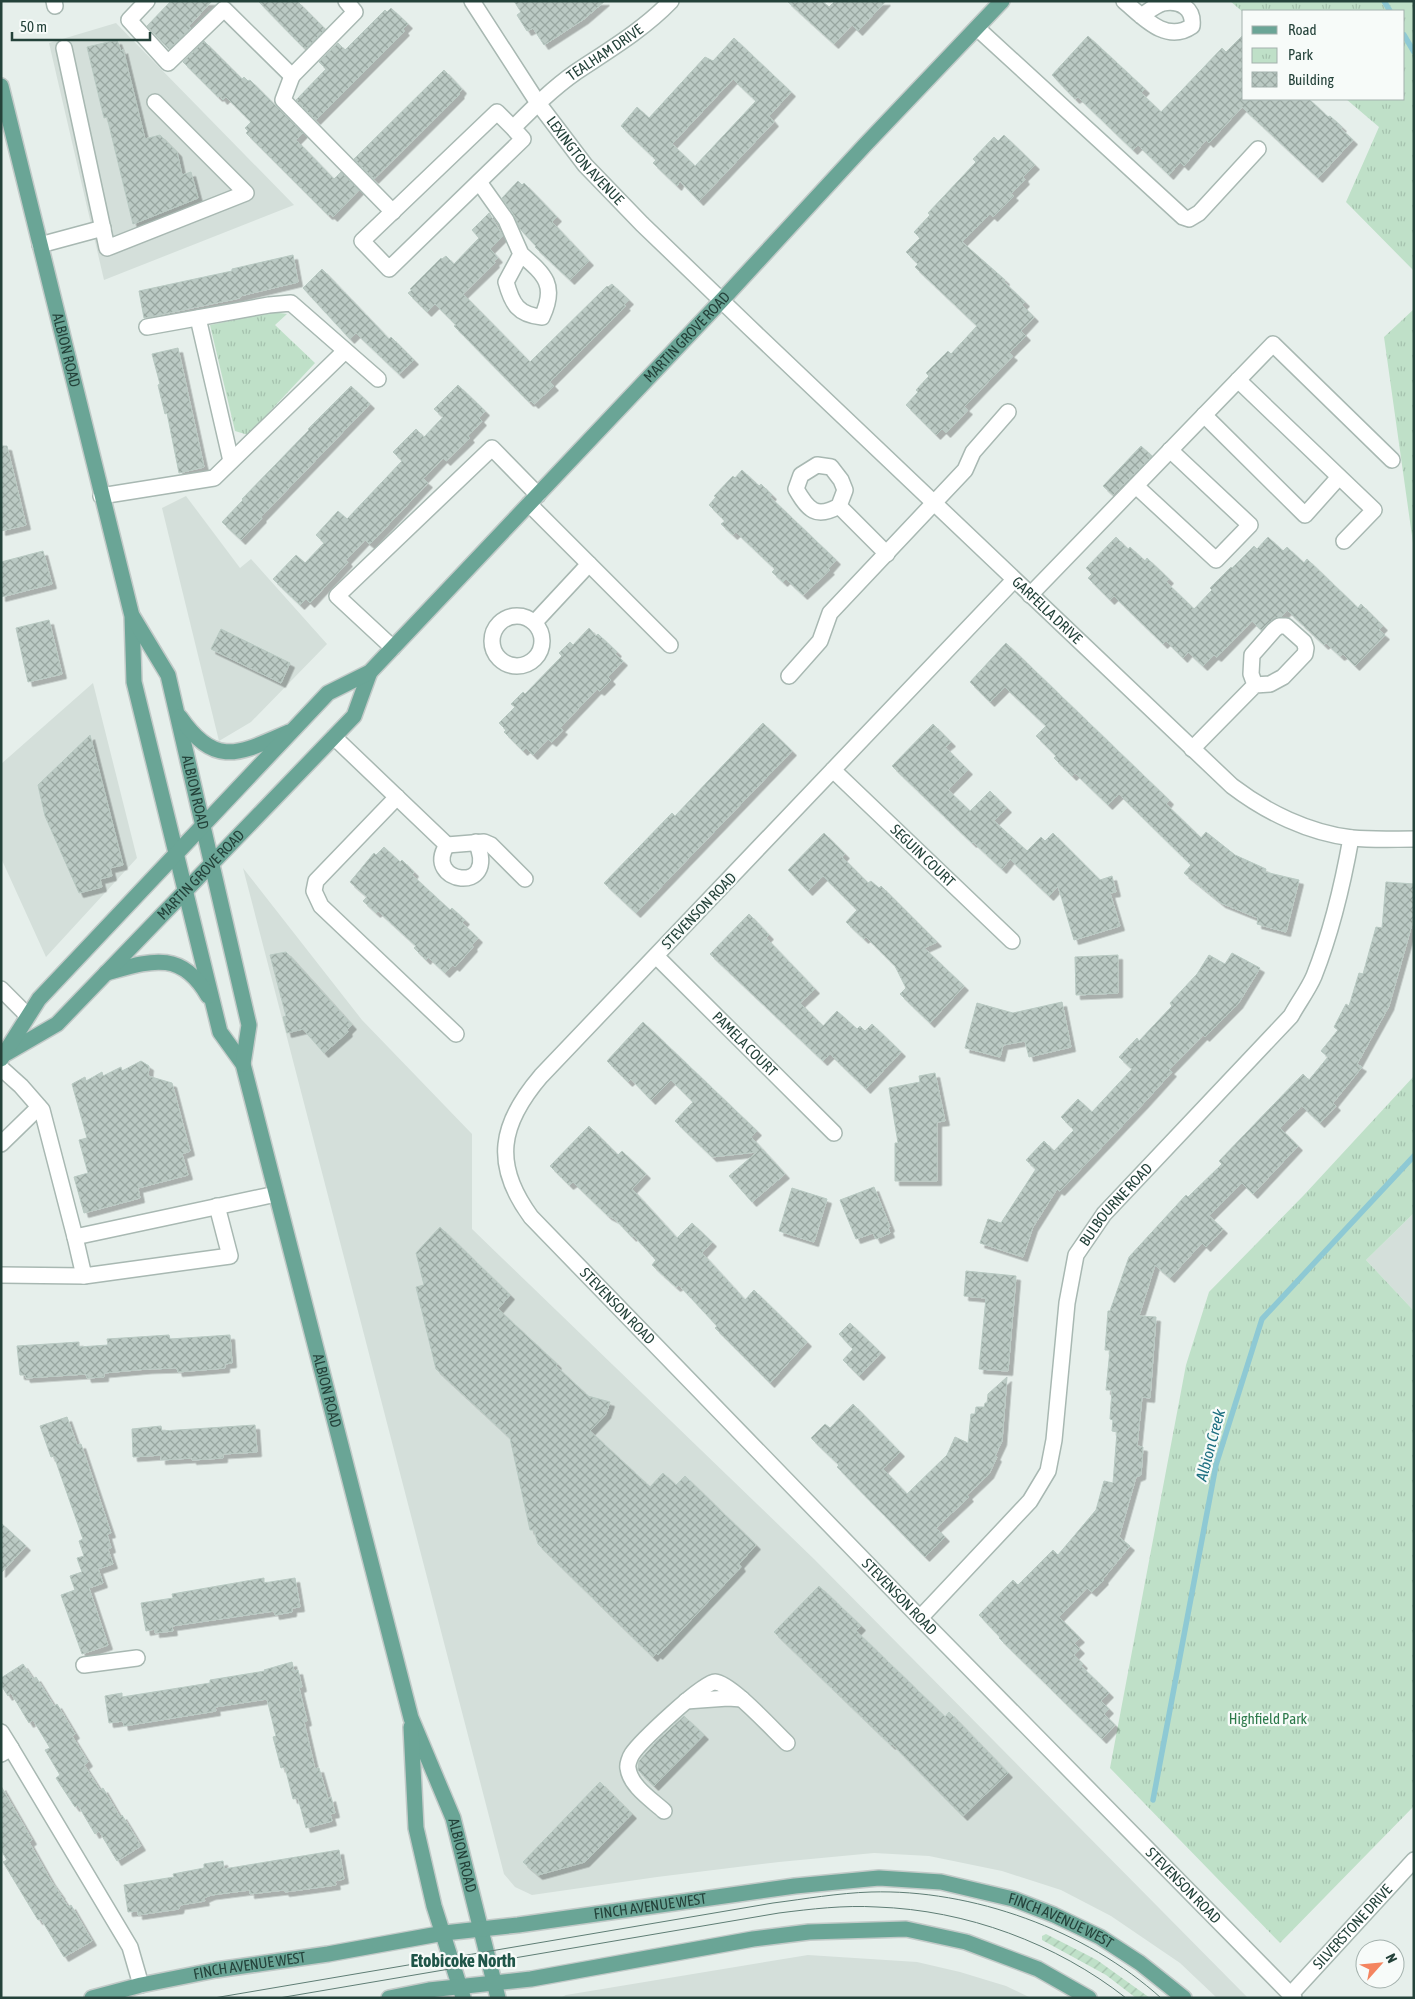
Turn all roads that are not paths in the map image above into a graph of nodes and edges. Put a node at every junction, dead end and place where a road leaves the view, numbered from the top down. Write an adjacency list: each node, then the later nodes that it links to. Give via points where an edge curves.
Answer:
1 (147, 1): 10 (street, via 129,20 168,64 224,9)
2 (346, 1): 10 (street, via 355,12)
3 (472, 1): 13 (street, LEXINGTON AVENUE)
4 (671, 1): 13 (street, TEALHAM DRIVE, via 654,19 576,72)
5 (1002, 1): 8 (main road, MARTIN GROVE ROAD)
6 (1124, 1): 7 (street)
7 (1141, 16)
8 (976, 28): 15 (street, via 1183,217 1189,219 1199,213); 21 (main road, MARTIN GROVE ROAD)
9 (64, 48): 18 (street)
10 (292, 76): 17 (street, via 283,100)
11 (1, 86): 19 (main road, ALBION ROAD)
12 (155, 102): 18 (street, via 246,193 107,248)
13 (538, 103): 14 (street, TEALHAM DRIVE); 21 (street, LEXINGTON AVENUE, via 585,165)
14 (513, 128): 16 (street, via 523,140); 17 (street, via 497,112)
15 (1258, 149)
16 (479, 182): 17 (street, via 390,269 362,241); 20 (street, via 506,220)
17 (393, 212)
18 (103, 228): 19 (street)
19 (40, 245): 34 (main road, ALBION ROAD)
20 (521, 254)
21 (722, 300): 35 (main road, MARTIN GROVE ROAD); 36 (street, GARFELLA DRIVE)
22 (198, 318): 23 (street); 24 (street, via 269,304 291,303); 31 (street)
23 (147, 327)
24 (345, 352): 25 (street); 31 (street)
25 (378, 380)
26 (1238, 380): 28 (street); 30 (street, via 1273,344); 32 (street)
27 (1008, 412): 36 (street, via 973,452 965,470)
28 (1204, 415): 29 (street); 32 (street, via 1305,515)
29 (1170, 450): 33 (street); 33 (street, via 1250,525 1216,560)
30 (1392, 460)
31 (231, 461): 34 (street, via 214,478)
32 (1339, 477): 38 (street, via 1374,510)
33 (1136, 486): 42 (street)
34 (101, 496): 43 (main road, ALBION ROAD)
35 (533, 500): 40 (street); 46 (main road, MARTIN GROVE ROAD); 46 (street, via 492,448 337,596)
36 (934, 503): 39 (street); 41 (street, GARFELLA DRIVE)
37 (839, 506): 39 (street)
38 (1344, 541)
39 (887, 554): 48 (street, via 830,613 820,641)
40 (589, 564): 44 (street); 45 (street)
41 (1014, 580): 42 (street, GARFELLA DRIVE); 54 (street, STEVENSON ROAD)
42 (1030, 595): 53 (street, GARFELLA DRIVE)
43 (132, 616): 50 (main road, ALBION ROAD, via 168,675); 61 (main road, ALBION ROAD, via 134,682)
44 (535, 622)
45 (670, 645)
46 (393, 648): 47 (main road, MARTIN GROVE ROAD)
47 (370, 672): 51 (main road, MARTIN GROVE ROAD, via 328,693); 52 (main road, MARTIN GROVE ROAD, via 354,716)
48 (789, 676)
49 (1255, 686): 53 (street)
50 (176, 711): 51 (main road, via 198,739 209,747 233,753 245,751); 56 (main road, ALBION ROAD)
51 (294, 729): 56 (main road, MARTIN GROVE ROAD)
52 (334, 737): 55 (street); 62 (main road, MARTIN GROVE ROAD)
53 (1192, 749): 57 (street, GARFELLA DRIVE, via 1254,803 1303,825)
54 (833, 770): 65 (street, SEGUIN COURT); 66 (street, STEVENSON ROAD)
55 (397, 797): 60 (street); 71 (street, via 316,880 314,891 321,906)
56 (203, 826): 61 (main road, MARTIN GROVE ROAD); 62 (main road, ALBION ROAD)
57 (1351, 838): 58 (street, GARFELLA DRIVE); 82 (street, BULBOURNE ROAD, via 1313,978 1291,1016 1104,1214 1076,1255 1067,1304 1048,1471 1030,1501)
58 (1414, 839)
59 (476, 842): 60 (street); 60 (street, via 480,866 477,872 466,878 454,878 444,869 442,857); 63 (street, via 491,846)
60 (447, 845)
61 (176, 855): 64 (main road, ALBION ROAD); 70 (main road, MARTIN GROVE ROAD, via 39,1000)
62 (212, 863): 64 (main road, MARTIN GROVE ROAD); 73 (main road, ALBION ROAD, via 249,1025)
63 (525, 879)
64 (185, 891): 67 (main road, MARTIN GROVE ROAD); 69 (main road, ALBION ROAD)
65 (1012, 941)
66 (656, 956): 75 (street, PAMELA COURT); 82 (street, STEVENSON ROAD, via 526,1094 514,1112 505,1146 511,1182 531,1217)
67 (106, 973): 69 (main road, via 147,962 175,964 195,978); 72 (main road, MARTIN GROVE ROAD, via 57,1024)
68 (1, 989): 70 (street)
69 (212, 1004): 73 (main road, ALBION ROAD, via 220,1032)
70 (28, 1016): 72 (main road, MARTIN GROVE ROAD)
71 (456, 1034)
72 (3, 1060): 74 (street)
73 (243, 1064): 77 (main road, ALBION ROAD)
74 (39, 1107): 76 (street); 79 (street)
75 (834, 1133)
76 (1, 1144)
77 (276, 1194): 78 (street); 85 (main road, ALBION ROAD)
78 (217, 1206): 79 (street); 81 (street, via 230,1256)
79 (75, 1237): 81 (street)
80 (1, 1275): 81 (street)
81 (84, 1276)
82 (920, 1618): 96 (street, STEVENSON ROAD)
83 (137, 1658): 84 (street)
84 (84, 1665)
85 (411, 1718): 91 (main road, ALBION ROAD, via 453,1818); 92 (main road, ALBION ROAD, via 416,1828 434,1906)
86 (1, 1732): 88 (street)
87 (787, 1744): 89 (street, via 730,1689 716,1682 707,1684 684,1702 632,1754 627,1767 632,1781)
88 (6, 1751): 93 (street, via 130,1947)
89 (664, 1811)
90 (1414, 1860): 96 (street, SILVERSTONE DRIVE)
91 (482, 1929): 92 (main road, FINCH AVENUE WEST); 94 (main road, ALBION ROAD); 100 (main road, FINCH AVENUE WEST, via 795,1886 879,1878 941,1882 1013,1899 1054,1915 1100,1937)
92 (444, 1933): 93 (main road, FINCH AVENUE WEST); 95 (main road, ALBION ROAD)
93 (141, 1985): 97 (main road, FINCH AVENUE WEST)
94 (497, 1991): 95 (main road); 99 (main road, via 558,1974 753,1939 809,1932 906,1929 966,1942 1038,1969)
95 (462, 1993): 98 (main road, via 428,1990)
96 (1293, 1996)
97 (92, 1998)
98 (389, 1998)
99 (1089, 1998)
100 (1184, 1998)

